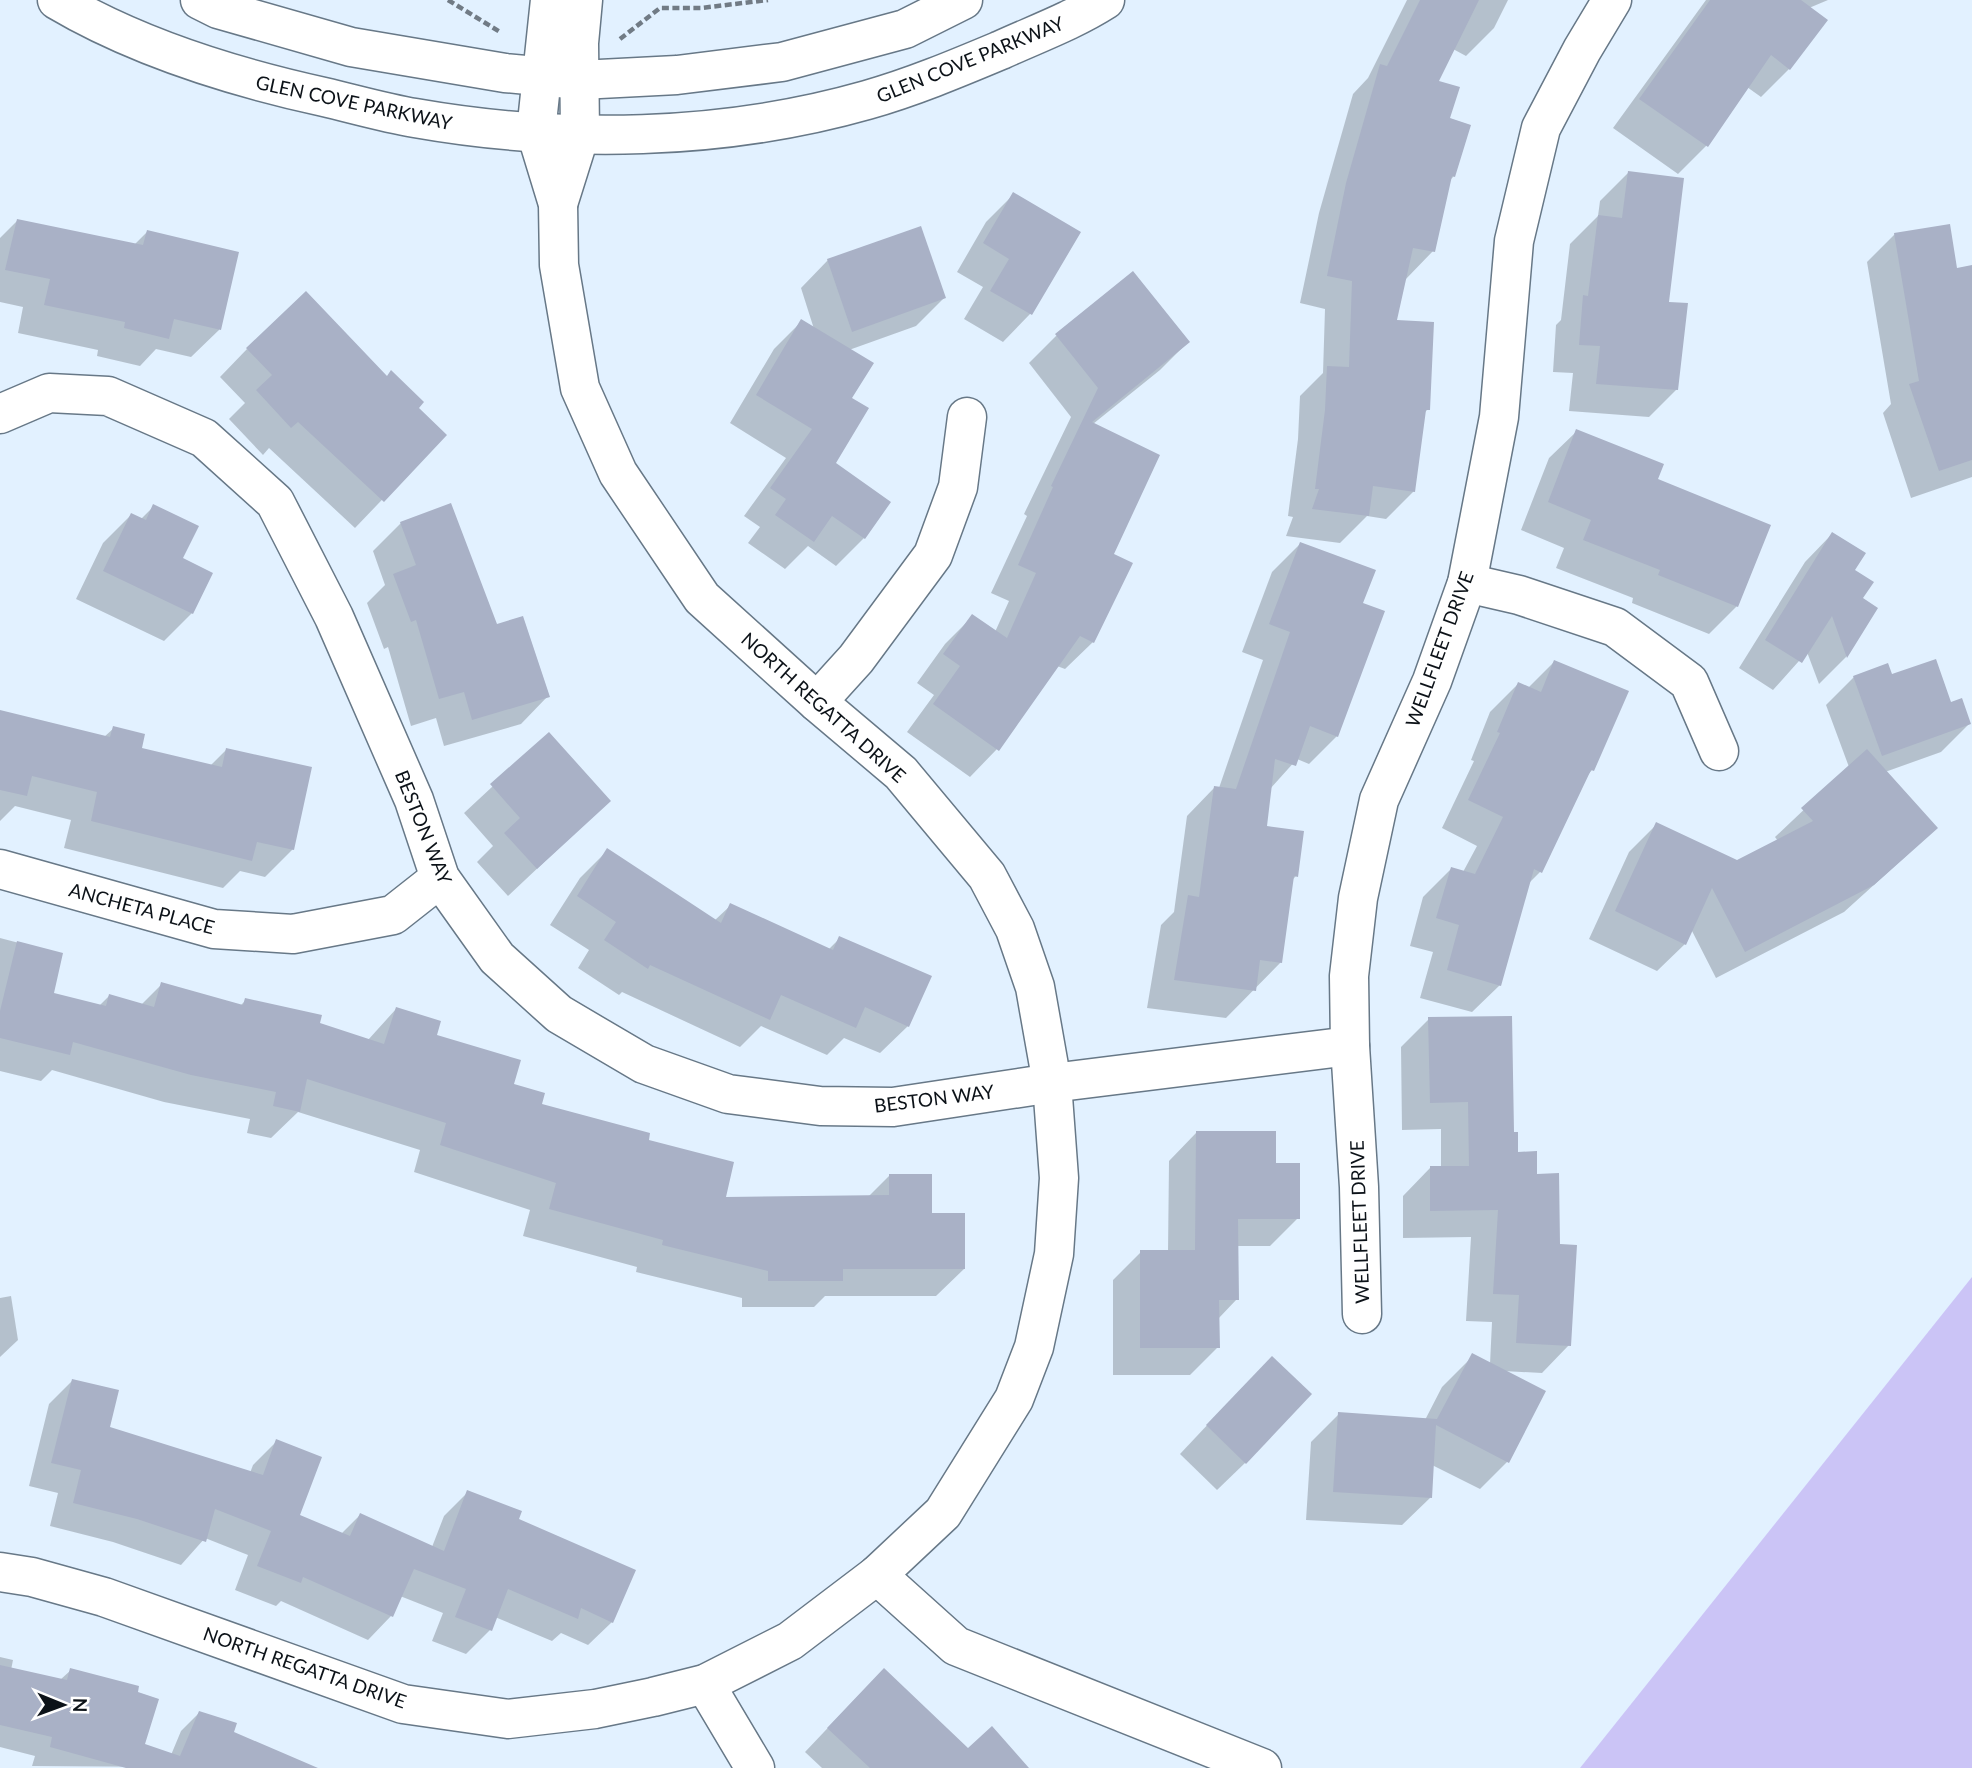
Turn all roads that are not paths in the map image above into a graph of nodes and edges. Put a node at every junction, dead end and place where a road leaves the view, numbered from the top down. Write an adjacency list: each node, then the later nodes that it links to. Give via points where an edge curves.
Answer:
1 (57, 0): 10 (street, GLEN COVE PARKWAY, via 89,19 242,79 415,118)
2 (200, 0): 8 (street, via 351,47)
3 (550, 0): 8 (street)
4 (583, 0): 9 (street, NORTH REGATTA DRIVE)
5 (963, 0): 9 (street, via 905,29 782,62 677,75)
6 (1105, 0): 11 (street, GLEN COVE PARKWAY, via 958,68 867,100 771,121 661,132)
7 (1612, 0): 15 (street, WELLFLEET DRIVE, via 1541,128 1514,241 1499,417)
8 (542, 78): 9 (street); 10 (street)
9 (580, 80): 11 (street, NORTH REGATTA DRIVE)
10 (536, 132): 11 (street, GLEN COVE PARKWAY); 12 (street, NORTH REGATTA DRIVE)
11 (580, 134): 12 (street, NORTH REGATTA DRIVE)
12 (558, 204): 16 (street, NORTH REGATTA DRIVE, via 559,265 580,388 618,473 702,598)
13 (0, 414): 19 (street, BESTON WAY, via 50,393 108,396 204,438 275,502 334,617 408,788)
14 (967, 417): 16 (street, via 958,488 933,555 856,659)
15 (1466, 583): 17 (street, via 1519,595 1615,627 1689,682); 20 (street, WELLFLEET DRIVE, via 1432,681 1380,800 1358,898 1349,976)
16 (817, 702): 21 (street, NORTH REGATTA DRIVE, via 901,773 987,876 1015,929 1035,987)
17 (1720, 751)
18 (0, 869): 19 (street, ANCHETA PLACE, via 214,929 293,934 393,915)
19 (440, 878): 21 (street, BESTON WAY, via 497,958 559,1014 644,1064 728,1094 820,1106 893,1107)
20 (1350, 1046): 21 (street, BESTON WAY); 22 (street, WELLFLEET DRIVE)
21 (1052, 1083): 24 (street, NORTH REGATTA DRIVE, via 1059,1178 1054,1254 1034,1347 1014,1399 943,1513)
22 (1362, 1314)
23 (0, 1572): 25 (street, NORTH REGATTA DRIVE, via 104,1597 403,1704 508,1719 595,1709)
24 (877, 1575): 25 (street, NORTH REGATTA DRIVE, via 790,1642); 27 (street, via 956,1646)
25 (705, 1684): 26 (street)
26 (755, 1768)
27 (1262, 1768)

